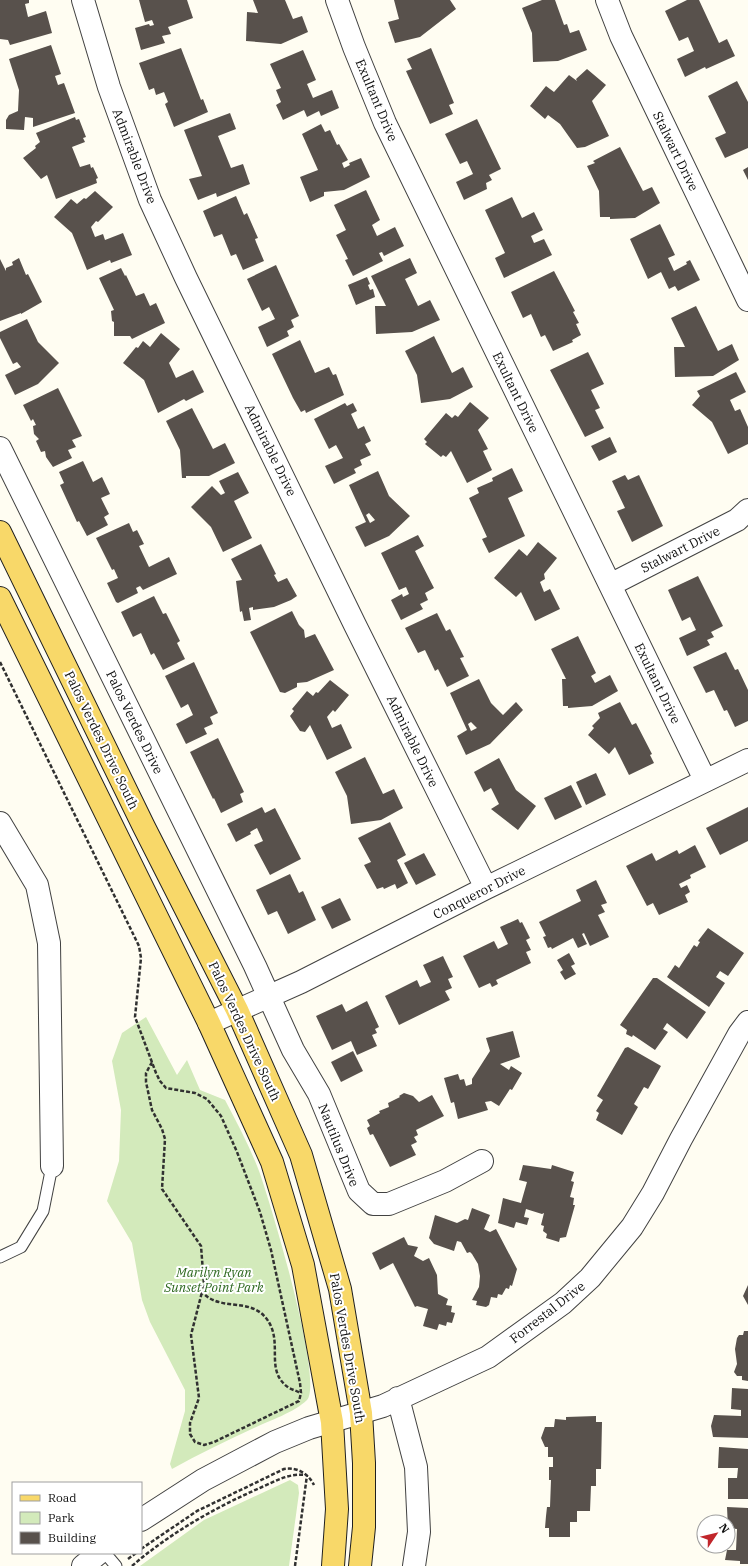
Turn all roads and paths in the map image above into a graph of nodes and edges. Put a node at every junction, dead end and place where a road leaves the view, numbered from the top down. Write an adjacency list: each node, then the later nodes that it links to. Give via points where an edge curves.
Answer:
1 (83, 0): 14 (street, Admirable Drive, via 123,127 154,207 186,278)
2 (337, 0): 8 (street, Exultant Drive, via 385,123)
3 (607, 0): 4 (street, Stalwart Drive, via 621,36)
4 (748, 300)
5 (0, 448): 15 (street, Palos Verdes Drive)
6 (748, 510): 8 (street, Stalwart Drive, via 737,520)
7 (0, 532): 16 (main road, Palos Verdes Drive South, via 144,827)
8 (610, 585): 12 (street, Exultant Drive)
9 (0, 598): 18 (main road)
10 (0, 662): 19 (path, via 139,946 141,958 134,1017)
11 (748, 760): 12 (street, Conqueror Drive)
12 (705, 780): 14 (street, Conqueror Drive)
13 (0, 823): 21 (street, via 37,886 49,943)
14 (486, 888): 15 (street, Conqueror Drive)
15 (270, 996): 16 (street, Conqueror Drive); 20 (street, Nautilus Drive, via 293,1050 318,1094 359,1192 373,1204 389,1204 446,1181)
16 (237, 1010): 18 (street, Conqueror Drive); 26 (main road, Palos Verdes Drive South, via 301,1155 340,1289)
17 (748, 1022): 25 (street, Forrestal Drive, via 632,1227 590,1278 563,1303 488,1357 427,1387)
18 (209, 1023): 27 (main road, via 274,1169 303,1265)
19 (152, 1062): 23 (path, via 146,1073 146,1082 152,1110 165,1139 162,1189 201,1246 204,1285); 24 (path, via 166,1088 195,1093 207,1099 221,1116 260,1212)
20 (482, 1161)
21 (52, 1166): 22 (lane, via 43,1211 21,1247)
22 (0, 1257)
23 (202, 1292): 24 (path, via 220,1303 249,1306 260,1310 272,1326 274,1364 278,1375 288,1387); 24 (path, via 191,1335 199,1398 190,1423 190,1434 195,1442 204,1445 233,1433 299,1401)
24 (301, 1393)
25 (398, 1398): 26 (street, Forrestal Drive); 39 (street, via 416,1466 419,1532)
26 (361, 1414): 27 (street, Forrestal Drive); 38 (main road, Palos Verdes Drive South, via 364,1520)
27 (332, 1422): 29 (street, Forrestal Drive, via 274,1442 203,1480); 37 (main road, via 337,1509)
28 (308, 1475): 30 (path, via 296,1469 284,1469 197,1511); 35 (path, via 288,1476 237,1499 193,1522); 36 (path)
29 (142, 1519)
30 (142, 1548)
31 (98, 1554): 33 (street)
32 (106, 1554): 34 (lane)
33 (83, 1566)
34 (116, 1566)
35 (132, 1566)
36 (294, 1566)
37 (333, 1566)
38 (360, 1566)
39 (414, 1566)

